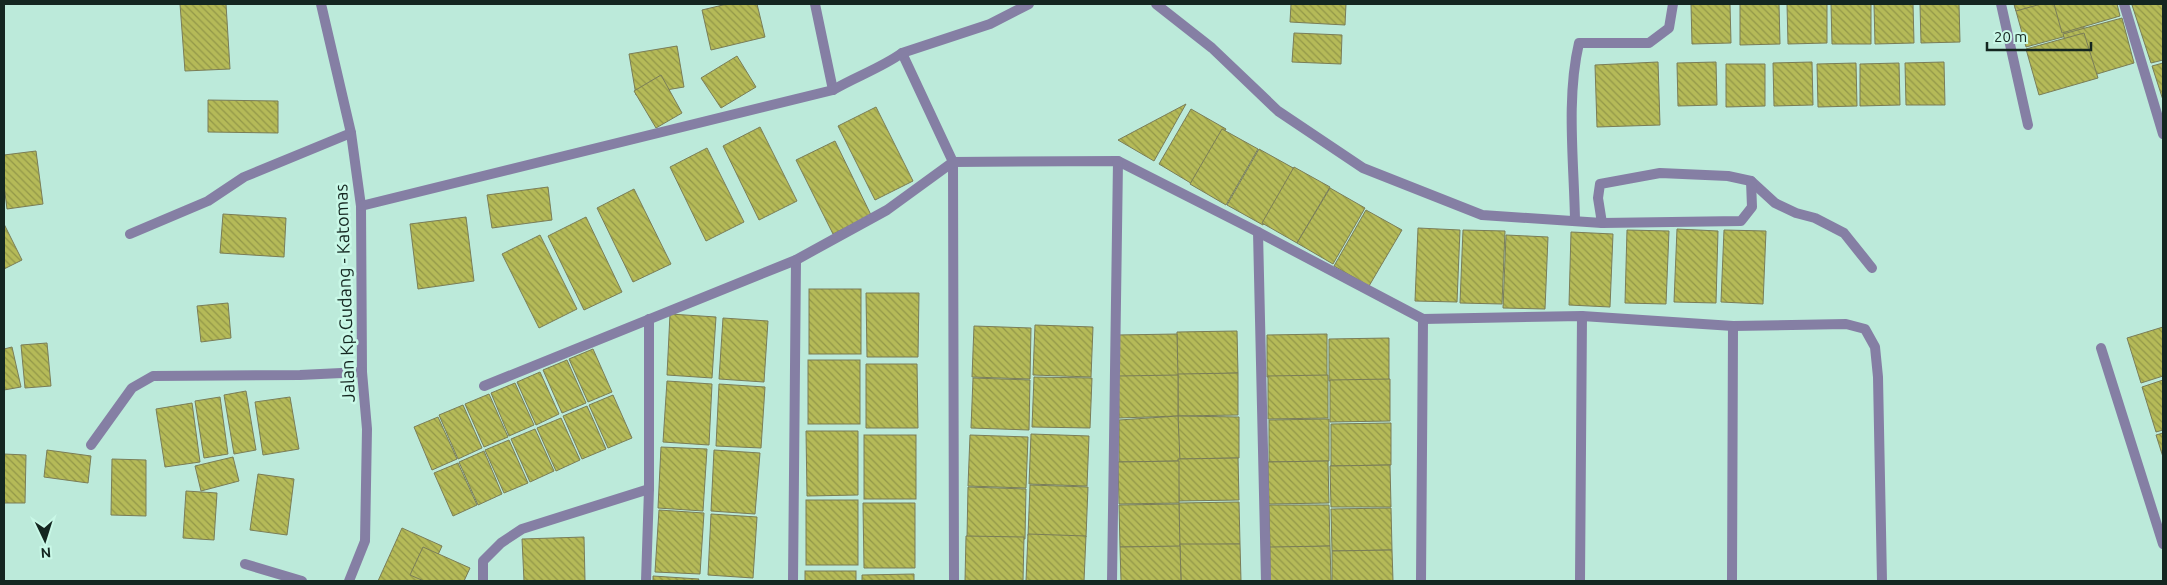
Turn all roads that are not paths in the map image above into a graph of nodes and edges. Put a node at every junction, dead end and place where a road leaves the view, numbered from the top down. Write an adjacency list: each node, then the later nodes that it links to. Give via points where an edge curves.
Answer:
1 (321, 4): 11 (street, Jalan Kp.Gudang - Katomas)
2 (815, 4): 9 (street)
3 (1029, 4): 8 (street, via 990,24)
4 (1156, 4): 17 (street, via 1212,48 1278,111 1363,168 1482,215)
5 (1673, 4): 17 (street, via 1669,28 1649,43 1580,43 1573,100)
6 (2001, 4): 10 (street)
7 (2124, 4): 12 (street)
8 (902, 53): 9 (street); 14 (street)
9 (833, 90): 16 (street)
10 (2028, 125)
11 (352, 133): 16 (street, Jalan Kp.Gudang - Katomas); 20 (street, via 244,177 208,201)
12 (2163, 134)
13 (1118, 161): 14 (street); 19 (street); 40 (street)
14 (953, 162): 21 (street, via 887,210); 39 (street)
15 (1751, 180): 18 (street, via 1752,207 1741,221); 18 (street, via 1660,173 1600,184 1598,198); 22 (street, via 1775,204 1815,218 1844,233)
16 (361, 206): 28 (street, Jalan Kp.Gudang - Katomas)
17 (1575, 220): 18 (street)
18 (1602, 223)
19 (1258, 232): 25 (street); 41 (street)
20 (130, 234)
21 (796, 260): 24 (street); 38 (street)
22 (1872, 268)
23 (1582, 316): 25 (street); 26 (street); 43 (street)
24 (649, 319): 29 (street); 31 (street)
25 (1423, 319): 42 (street)
26 (1733, 326): 44 (street); 45 (street, via 1846,324 1864,329 1871,337 1876,347 1878,377)
27 (2101, 348): 32 (street)
28 (362, 372): 30 (street, via 153,376 132,388); 35 (street, Jalan Kp.Gudang - Katomas, via 367,430 364,541)
29 (484, 386)
30 (91, 445)
31 (649, 489): 36 (street, via 522,529 483,561); 37 (street)
32 (2163, 544)
33 (245, 564): 34 (street)
34 (302, 581)
35 (349, 581)
36 (483, 581)
37 (646, 581)
38 (793, 581)
39 (954, 581)
40 (1112, 581)
41 (1266, 581)
42 (1421, 581)
43 (1580, 581)
44 (1732, 581)
45 (1882, 581)

